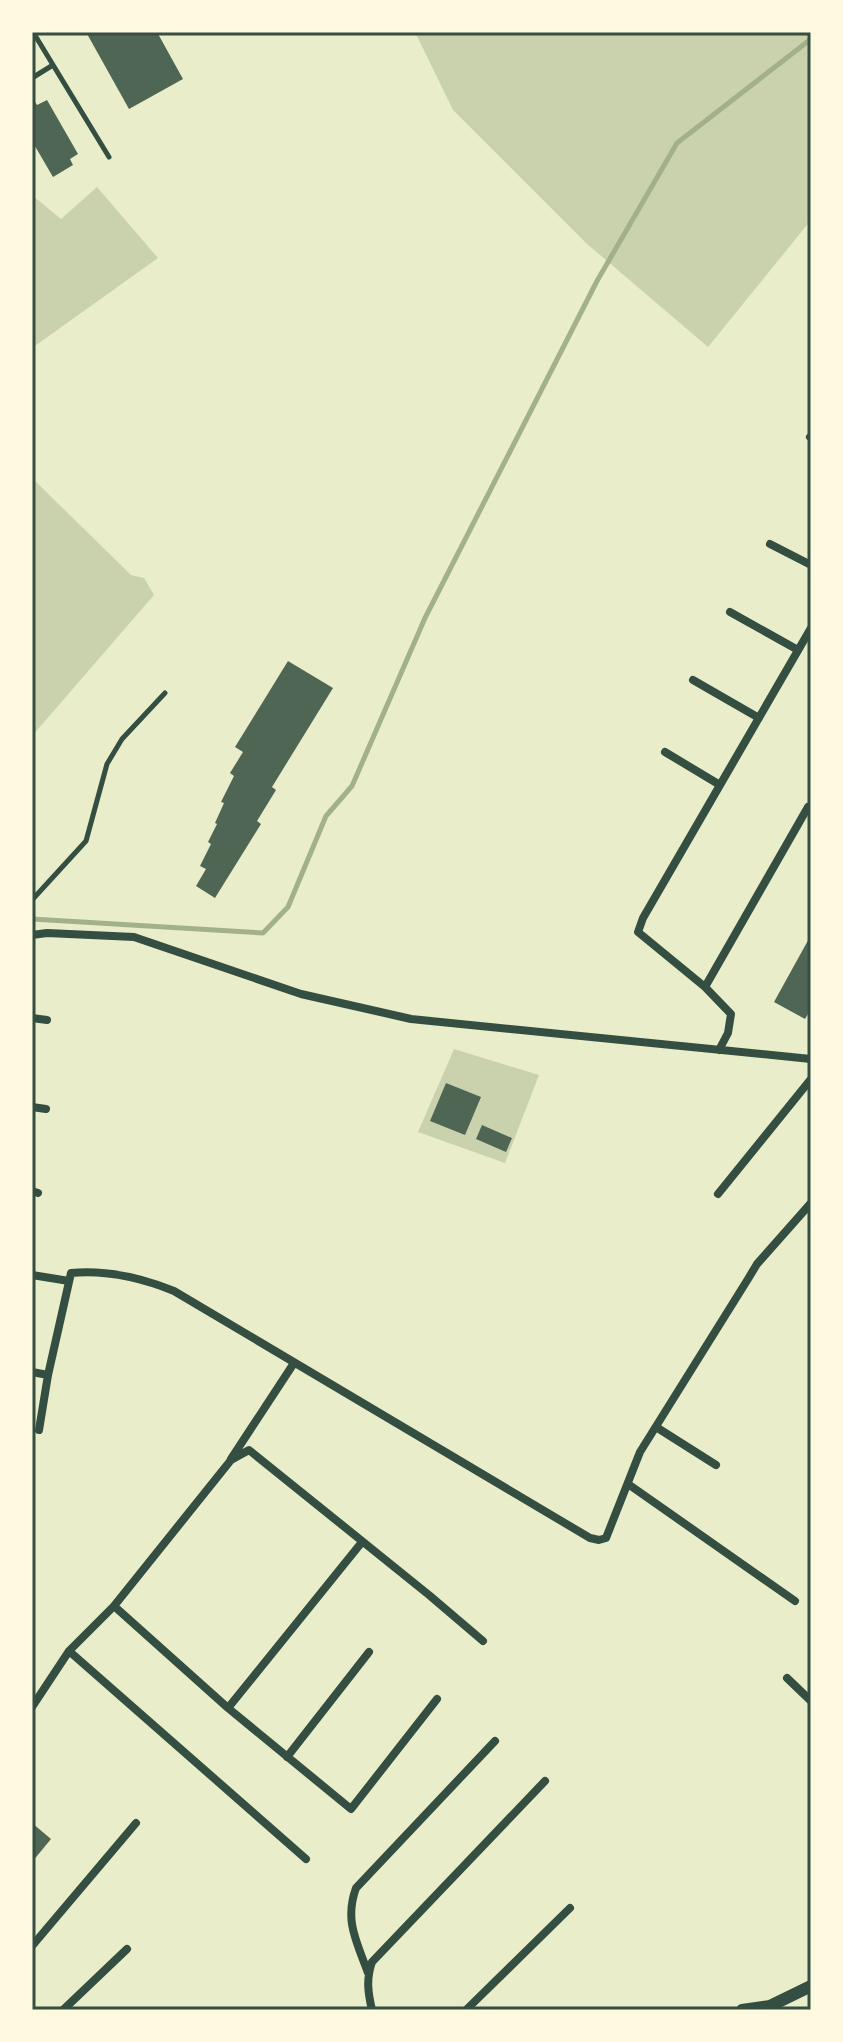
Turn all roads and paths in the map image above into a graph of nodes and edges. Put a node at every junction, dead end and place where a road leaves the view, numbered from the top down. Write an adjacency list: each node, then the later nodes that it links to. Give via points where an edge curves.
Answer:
1 (33, 32): 2 (lane)
2 (53, 65): 3 (lane); 4 (lane)
3 (32, 78)
4 (109, 157)
5 (770, 544): 6 (street)
6 (811, 565)
7 (730, 612): 9 (street)
8 (811, 628): 9 (street)
9 (798, 650): 12 (street)
10 (693, 680): 12 (street)
11 (165, 693): 16 (lane, via 122,739 107,764 86,841)
12 (759, 718): 14 (street)
13 (665, 752): 14 (street)
14 (720, 785): 18 (street, via 638,932)
15 (808, 807): 18 (street)
16 (32, 900)
17 (32, 935): 21 (street, via 134,937 301,994 411,1019)
18 (705, 987): 21 (street, via 731,1014)
19 (32, 1018): 20 (street)
20 (47, 1020)
21 (719, 1050): 22 (street)
22 (811, 1059)
23 (811, 1079): 26 (street)
24 (32, 1107): 25 (street)
25 (46, 1109)
26 (718, 1194)
27 (811, 1203): 33 (street, via 757,1264)
28 (32, 1275): 29 (street)
29 (69, 1281): 30 (street, via 71,1273 88,1272 148,1280); 32 (street)
30 (294, 1363): 35 (street); 37 (street, via 590,1538 606,1538)
31 (32, 1372): 32 (street)
32 (48, 1375): 34 (street)
33 (656, 1427): 36 (street); 37 (street)
34 (39, 1430)
35 (231, 1460): 38 (street, via 249,1450); 40 (street)
36 (716, 1465)
37 (628, 1484): 39 (street)
38 (362, 1542): 41 (street); 48 (street)
39 (795, 1601)
40 (114, 1606): 42 (street); 48 (street)
41 (483, 1641)
42 (69, 1651): 47 (street); 53 (street)
43 (369, 1652): 50 (street)
44 (787, 1678): 46 (street)
45 (437, 1699): 50 (street, via 351,1809)
46 (811, 1701)
47 (32, 1707)
48 (228, 1708): 50 (street)
49 (495, 1741): 57 (street, via 356,1888 350,1920)
50 (287, 1757)
51 (545, 1781): 57 (street, via 372,1962)
52 (136, 1823): 55 (street)
53 (306, 1859)
54 (570, 1908): 61 (street)
55 (32, 1946)
56 (127, 1949): 59 (street)
57 (368, 1973): 60 (street)
58 (811, 1986): 62 (street, via 770,2006)
59 (63, 2010)
60 (372, 2010)
61 (466, 2010)
62 (742, 2010)

